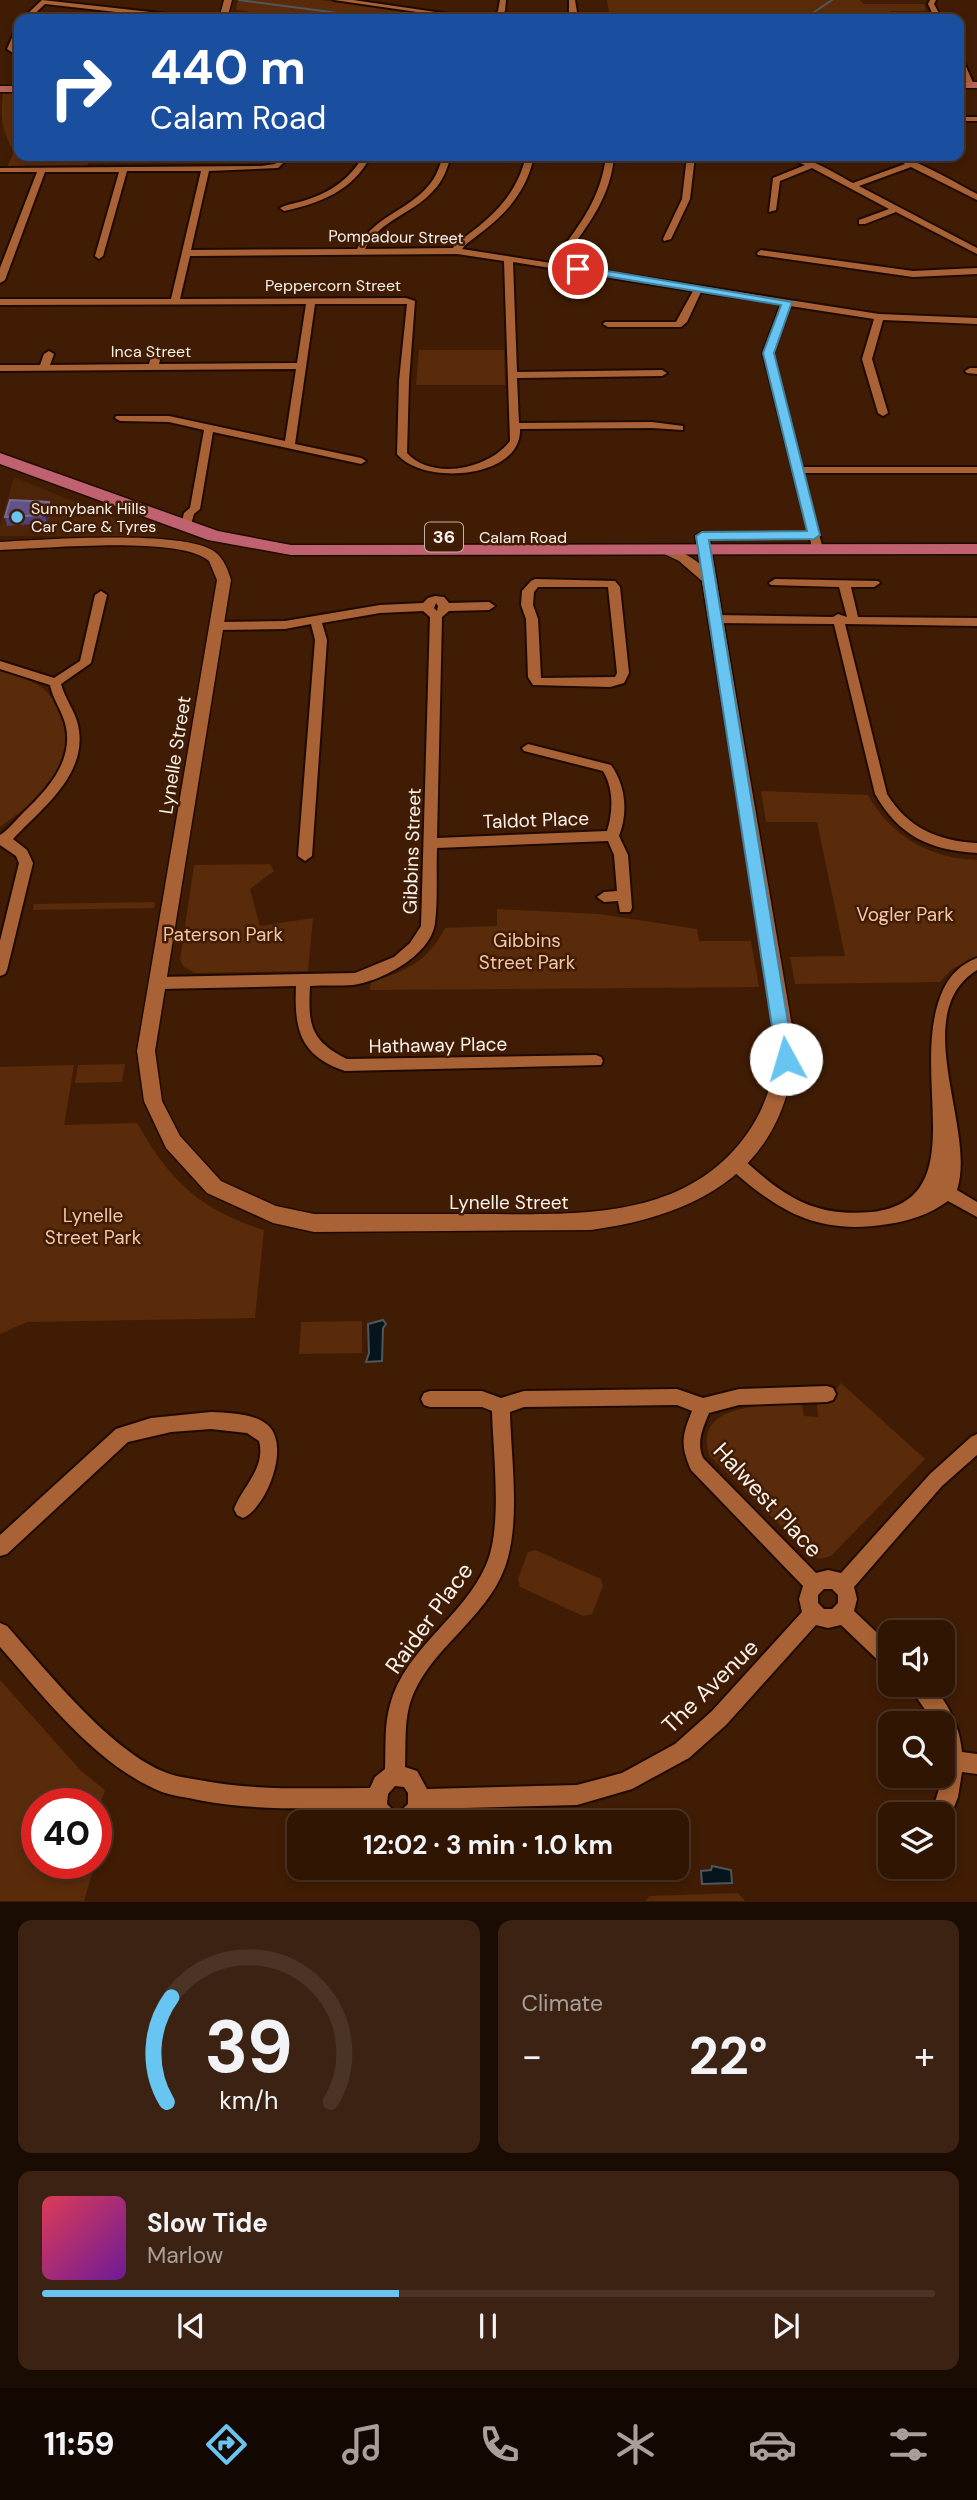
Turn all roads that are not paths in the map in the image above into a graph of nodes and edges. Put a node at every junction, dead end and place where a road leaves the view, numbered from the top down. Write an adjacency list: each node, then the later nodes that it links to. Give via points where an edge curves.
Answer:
1 (337, 0): 4 (street)
2 (434, 0): 5 (street)
3 (40, 1): 6 (street)
4 (354, 1): 5 (street)
5 (423, 12): 7 (street)
6 (128, 14)
7 (439, 14)
8 (282, 161): 18 (street, via 278,166)
9 (364, 161): 26 (street, via 351,180 329,194)
10 (446, 161): 31 (street, via 425,195 370,232)
11 (529, 161): 32 (street, via 516,197)
12 (610, 161): 38 (street, via 602,199)
13 (691, 161): 30 (street, via 685,205)
14 (801, 161): 17 (street)
15 (906, 161): 16 (street)
16 (912, 164): 23 (street); 24 (street)
17 (811, 165): 23 (street); 28 (street, via 776,180)
18 (206, 168): 19 (street); 34 (street)
19 (124, 169): 21 (street); 36 (street)
20 (0, 170): 21 (street)
21 (42, 170): 40 (street)
22 (977, 184): 24 (street)
23 (853, 186): 27 (street)
24 (963, 190): 25 (street)
25 (977, 197)
26 (284, 208)
27 (896, 209): 29 (street); 33 (street)
28 (772, 210)
29 (862, 222)
30 (667, 239)
31 (360, 251): 32 (street, Pompadour Street); 34 (street, Pompadour Street)
32 (457, 251): 37 (street, Pompadour Street)
33 (977, 251)
34 (187, 253): 43 (street)
35 (761, 253): 39 (street, via 913,274)
36 (99, 256)
37 (508, 258): 38 (street, Pompadour Street); 56 (street)
38 (554, 265): 41 (street, Pompadour Street)
39 (977, 271)
40 (0, 281)
41 (698, 289): 45 (street, Pompadour Street); 48 (street, via 678,325)
42 (311, 300): 43 (street, Peppercorn Street); 51 (street); 59 (street, Peppercorn Street, via 412,303 401,449 413,465 432,469 487,465 508,451)
43 (176, 301): 44 (street, Peppercorn Street)
44 (0, 302)
45 (787, 302): 46 (street, Pompadour Street); 66 (street, via 768,353)
46 (880, 317): 47 (street, Pompadour Street); 57 (street, via 867,359)
47 (977, 321)
48 (608, 324)
49 (157, 352): 53 (street)
50 (49, 354): 52 (street)
51 (301, 366): 53 (street, Inca Street); 62 (street)
52 (44, 367): 53 (street, Inca Street); 54 (street, Inca Street)
53 (153, 367)
54 (0, 368)
55 (662, 373): 56 (street)
56 (514, 374): 59 (street)
57 (883, 413)
58 (120, 418): 60 (street, via 169,419)
59 (516, 426): 61 (street)
60 (209, 428): 62 (street); 68 (street, via 195,509)
61 (679, 428)
62 (290, 444): 65 (street)
63 (0, 445): 68 (main road, Calam Road / 36)
64 (0, 458): 68 (main road, 36)
65 (361, 461)
66 (797, 470): 67 (street); 70 (street)
67 (977, 470)
68 (187, 520): 71 (main road, Calam Road / 36, via 316,538); 73 (main road, Calam Road / 36, via 230,540 280,549)
69 (977, 534): 70 (main road, Calam Road / 36)
70 (816, 542): 71 (main road, Calam Road / 36); 74 (main road, Calam Road / 36)
71 (703, 543): 73 (main road, Calam Road / 36); 75 (street, Lynelle Street)
72 (0, 546): 88 (street, Lynelle Street, via 163,544 209,554 224,580)
73 (661, 549): 75 (street, via 684,558)
74 (977, 549)
75 (709, 579): 83 (street, Lynelle Street)
76 (775, 583): 77 (street)
77 (844, 583): 78 (street); 85 (street)
78 (874, 583)
79 (101, 595): 90 (street, via 85,663)
80 (527, 604): 80 (street, via 528,591 535,583 611,583 623,673 620,680 537,682)
81 (489, 606): 82 (street)
82 (436, 609): 86 (street, via 380,609); 94 (street, Gibbins Street)
83 (716, 618): 84 (street); 103 (street, Lynelle Street, via 786,1044 785,1073 776,1102 763,1130)
84 (838, 618): 85 (street); 95 (street, via 881,794 890,813 908,829 936,843)
85 (853, 618): 87 (street)
86 (315, 620): 88 (street); 96 (street, via 321,640)
87 (977, 622)
88 (217, 626): 101 (street, Lynelle Street)
89 (0, 665): 90 (street)
90 (55, 683): 93 (street, via 71,718 73,751 66,772)
91 (528, 748): 92 (street, Taldot Place, via 607,768 613,774 618,824)
92 (612, 836): 94 (street, Taldot Place); 97 (street, via 621,855 625,902)
93 (2, 840): 99 (street, via 22,853 26,863)
94 (433, 842): 100 (street, Gibbins Street, via 428,926 417,948 386,970 355,979)
95 (977, 848)
96 (306, 856)
97 (604, 897)
98 (977, 964): 104 (street, via 965,969 951,985 942,1014 943,1044 967,1139 963,1164)
99 (0, 970)
100 (303, 980): 101 (street, Gibbins Street); 102 (street, Hathaway Place, via 301,1021 309,1042 345,1065)
101 (159, 983): 103 (street, Lynelle Street, via 146,1051 153,1101 173,1142 214,1187 273,1214 314,1223 588,1223 681,1201)
102 (596, 1061)
103 (737, 1165): 104 (street, via 773,1198 825,1219 905,1216)
104 (948, 1193): 105 (street)
105 (977, 1210)
106 (827, 1394): 109 (street, via 739,1397)
107 (430, 1399): 108 (street, via 482,1399)
108 (501, 1406): 109 (street, via 524,1399 677,1397); 121 (street, Raider Place, via 502,1540 496,1564 486,1585 401,1698)
109 (703, 1406): 113 (street, Halwest Place, via 692,1433 691,1450 697,1464)
110 (977, 1443): 114 (street, via 936,1480)
111 (243, 1509): 112 (street, via 265,1475 268,1439 261,1429 235,1421 143,1426 122,1435)
112 (0, 1547)
113 (813, 1583): 114 (street, via 824,1578); 115 (street, via 808,1598)
114 (842, 1586): 116 (street, via 848,1604)
115 (815, 1612): 116 (street, via 826,1619); 123 (street, The Avenue, via 719,1718 682,1751 625,1782 577,1795)
116 (843, 1614): 118 (street)
117 (0, 1633): 122 (street, via 74,1717 122,1757 162,1782 267,1800)
118 (878, 1647)
119 (955, 1761): 120 (street)
120 (977, 1764)
121 (395, 1774): 122 (street, via 382,1783); 123 (street, via 415,1783)
122 (376, 1798): 124 (street)
123 (419, 1799): 125 (street)
124 (379, 1810)
125 (415, 1810)

